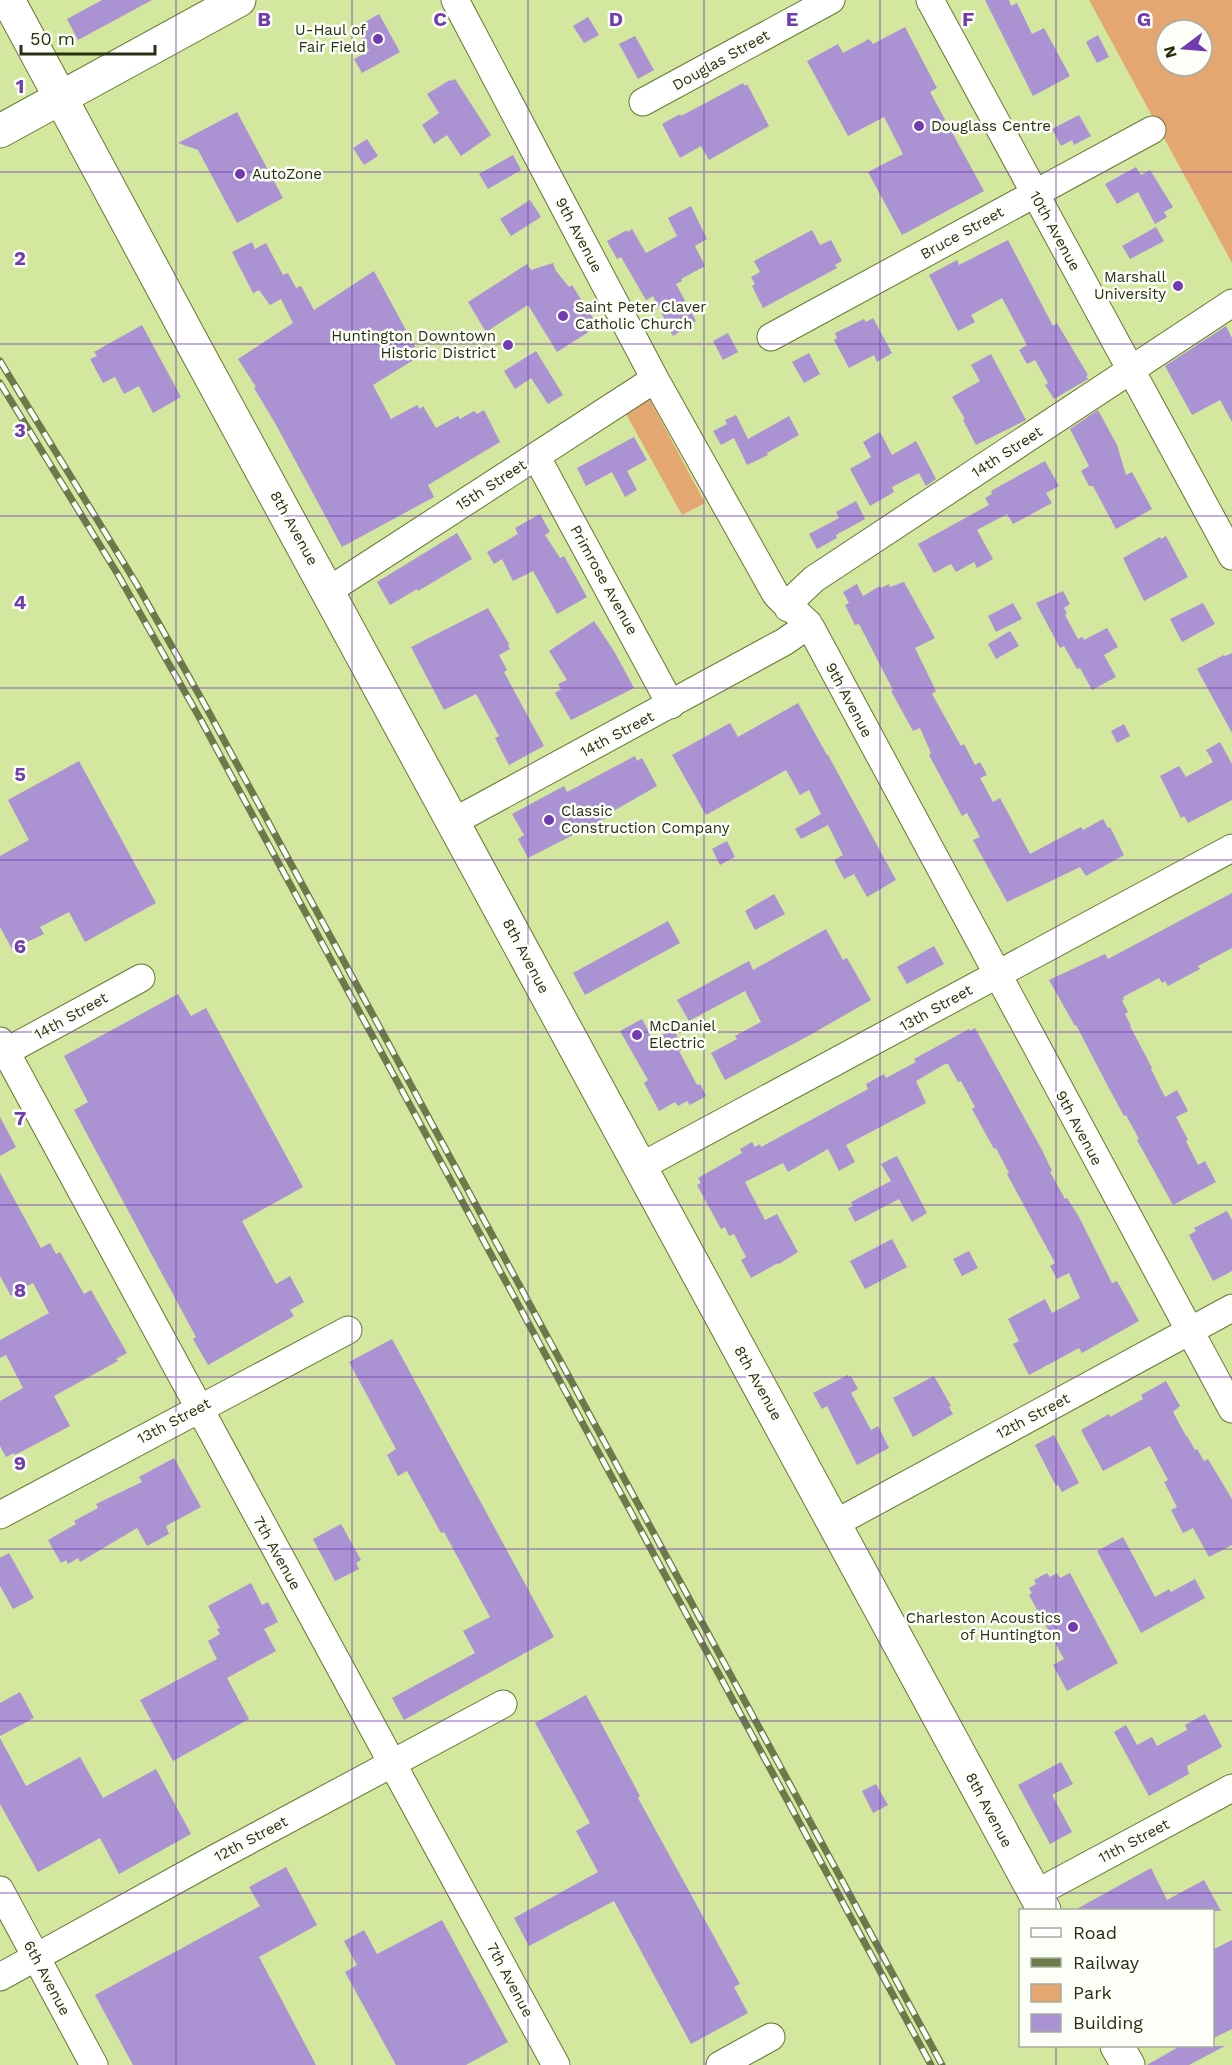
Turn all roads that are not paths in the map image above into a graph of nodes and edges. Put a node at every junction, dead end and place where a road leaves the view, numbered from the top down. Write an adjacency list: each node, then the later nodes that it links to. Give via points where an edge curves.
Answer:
1 (8, 0): 6 (main road, 8th Avenue)
2 (239, 0): 6 (main road)
3 (455, 0): 14 (street, 9th Avenue)
4 (831, 0): 7 (street, Douglas Street)
5 (930, 0): 10 (street, 10th Avenue)
6 (61, 98): 9 (main road); 17 (main road, 8th Avenue)
7 (643, 102)
8 (1152, 130): 10 (street, Bruce Street)
9 (0, 131)
10 (1035, 194): 12 (street, Bruce Street); 13 (street, 10th Avenue)
11 (1232, 303): 13 (street, 14th Street)
12 (771, 337)
13 (1142, 363): 16 (street, 10th Avenue); 18 (street, 14th Street, via 814,579 796,596)
14 (655, 379): 15 (street, 15th Street); 18 (street, 9th Avenue, via 775,593)
15 (536, 456): 17 (street, 15th Street); 19 (street, Primrose Avenue)
16 (1230, 549)
17 (328, 591): 20 (main road, 8th Avenue)
18 (798, 615): 19 (street, 14th Street, via 800,631 786,642); 22 (street, 9th Avenue)
19 (671, 705): 20 (street, 14th Street)
20 (453, 822): 25 (main road, 8th Avenue)
21 (1232, 848): 22 (street, 13th Street)
22 (997, 975): 25 (street, 13th Street); 28 (street, 9th Avenue)
23 (141, 978): 24 (street, 14th Street)
24 (2, 1050): 29 (street, 7th Avenue)
25 (640, 1167): 32 (main road, 8th Avenue)
26 (1232, 1308): 28 (street, 12th Street)
27 (348, 1330): 29 (street, 13th Street)
28 (1190, 1331): 30 (street, 9th Avenue); 32 (street, 12th Street)
29 (198, 1408): 31 (street, 13th Street); 34 (street, 7th Avenue)
30 (1232, 1408)
31 (0, 1515)
32 (834, 1524): 37 (main road, 8th Avenue)
33 (503, 1704): 34 (street, 12th Street)
34 (392, 1764): 38 (street, 12th Street); 43 (street, 7th Avenue)
35 (1232, 1788): 37 (street, 11th Street)
36 (0, 1890): 38 (street, 6th Avenue)
37 (1040, 1902)
38 (36, 1957): 39 (street, 12th Street); 42 (street, 6th Avenue)
39 (0, 1977)
40 (771, 2037): 44 (street)
41 (1118, 2047): 45 (main road)
42 (94, 2065)
43 (556, 2065)
44 (720, 2065)
45 (1128, 2065)

